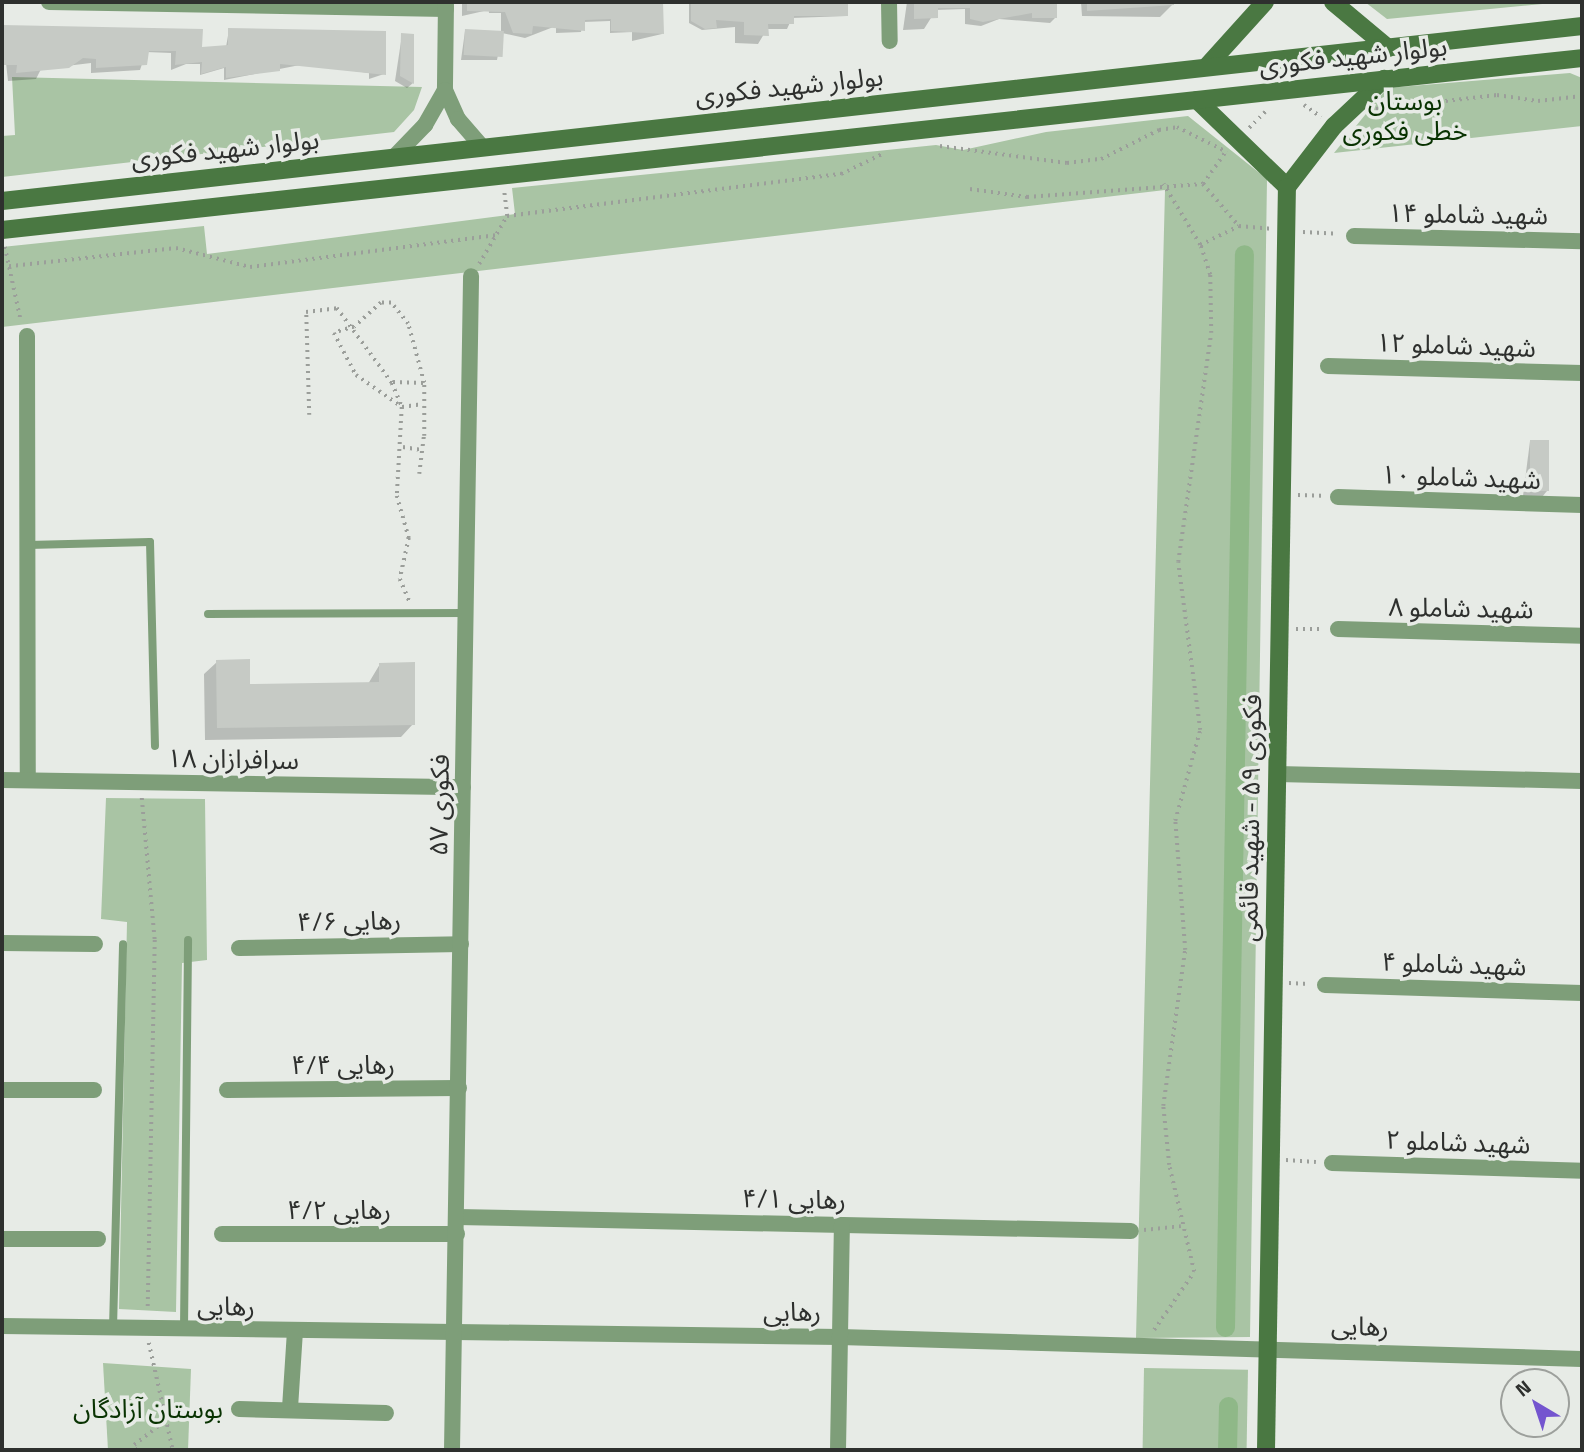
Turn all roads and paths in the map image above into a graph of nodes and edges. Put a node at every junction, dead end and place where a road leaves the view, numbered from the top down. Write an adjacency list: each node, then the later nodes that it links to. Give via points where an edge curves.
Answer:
1 (49, 2): 5 (street)
2 (889, 2): 7 (street)
3 (1265, 2): 10 (main road)
4 (1333, 2): 8 (main road)
5 (446, 5): 12 (street)
6 (1582, 26): 8 (main road, بولوار شهید فکوری)
7 (890, 41)
8 (1388, 48): 10 (main road, بولوار شهید فکوری)
9 (1582, 58): 11 (main road, بولوار شهید فکوری)
10 (1208, 65): 20 (main road, بولوار شهید فکوری)
11 (1384, 79): 14 (main road, بولوار شهید فکوری); 18 (main road)
12 (445, 90): 20 (street, via 458,119); 24 (street, via 425,125)
13 (1582, 96): 17 (path, via 1538,101 1497,95 1374,109)
14 (1196, 100): 19 (main road); 25 (main road, بولوار شهید فکوری)
15 (1291, 107): 18 (path, via 1305,105)
16 (1278, 109): 19 (path, via 1265,111)
17 (1364, 117)
18 (1334, 126): 28 (main road)
19 (1239, 138): 23 (path); 28 (main road)
20 (482, 147): 24 (main road, بولوار شهید فکوری)
21 (926, 147): 23 (path, via 1067,163 1101,159 1159,130 1178,127)
22 (899, 150): 31 (path, via 841,174)
23 (1225, 153): 27 (path)
24 (394, 157): 30 (main road, بولوار شهید فکوری)
25 (503, 176): 31 (path); 36 (main road, بولوار شهید فکوری)
26 (1163, 184): 27 (path); 29 (path, via 1040,197); 38 (path)
27 (1203, 184): 32 (path)
28 (1287, 187): 33 (main road, فکوری ۵۹ - شهید قائمی)
29 (970, 189)
30 (2, 201)
31 (507, 216): 34 (path)
32 (1239, 226): 33 (path); 38 (path)
33 (1286, 231): 35 (path); 54 (main road, فکوری ۵۹ - شهید قائمی)
34 (495, 235): 40 (path, via 250,267 176,248); 41 (path)
35 (1354, 236): 37 (street, شهید شاملو ۱۴)
36 (3, 237): 40 (path)
37 (1582, 241)
38 (1200, 245): 89 (path, via 1210,275 1211,333 1178,562 1200,730 1175,821 1185,950 1163,1106)
39 (2, 267): 40 (path)
40 (9, 267): 43 (path)
41 (471, 276): 58 (street, فکوری ۵۷)
42 (354, 327): 46 (path); 47 (path, via 381,303 391,303 417,344); 49 (path, via 334,333 356,375); 50 (path, via 337,308 306,312)
43 (27, 336): 57 (street)
44 (1328, 366): 45 (street, شهید شاملو ۱۲)
45 (1582, 373)
46 (392, 383): 47 (path); 49 (path)
47 (424, 383): 48 (path)
48 (423, 404): 49 (path); 52 (path)
49 (402, 407): 51 (path)
50 (309, 415)
51 (403, 447): 52 (path); 60 (path, via 397,496 409,555 401,562 400,579)
52 (422, 450): 53 (path)
53 (419, 474)
54 (1282, 494): 55 (path); 61 (main road, فکوری ۵۹ - شهید قائمی)
55 (1338, 497): 56 (street, شهید شاملو ۱۰)
56 (1582, 505)
57 (27, 545): 64 (lane, via 150,542); 67 (street)
58 (466, 613): 60 (lane); 70 (street, فکوری ۵۷)
59 (208, 614): 60 (lane)
60 (415, 614)
61 (1280, 628): 62 (path); 65 (main road, فکوری ۵۹ - شهید قائمی)
62 (1338, 629): 63 (street, شهید شاملو ۸)
63 (1582, 636)
64 (155, 746)
65 (1277, 774): 68 (street); 77 (main road, فکوری ۵۹ - شهید قائمی)
66 (2, 780): 67 (street, سرافرازان ۱۸)
67 (28, 780): 69 (street, سرافرازان ۱۸)
68 (1582, 781)
69 (140, 782): 70 (street, سرافرازان ۱۸); 97 (path, via 155,940)
70 (463, 787): 75 (street, فکوری ۵۷)
71 (188, 940): 98 (lane)
72 (2, 943): 73 (street)
73 (95, 944)
74 (123, 944): 96 (lane)
75 (461, 944): 76 (street, رهایی ۴/۶); 80 (street, فکوری ۵۷)
76 (239, 948)
77 (1274, 982): 78 (path); 84 (main road, فکوری ۵۹ - شهید قائمی)
78 (1325, 985): 79 (street, شهید شاملو ۴)
79 (1582, 993)
80 (459, 1088): 83 (street, رهایی ۴/۴); 87 (street, فکوری ۵۷)
81 (2, 1090): 82 (street)
82 (94, 1090)
83 (227, 1090)
84 (1271, 1160): 85 (path); 103 (main road, فکوری ۵۹ - شهید قائمی)
85 (1332, 1163): 86 (street, شهید شاملو ۲)
86 (1582, 1171)
87 (457, 1217): 88 (street, رهایی ۴/۱); 92 (street, فکوری ۵۷)
88 (842, 1225): 90 (street, رهایی ۴/۱); 101 (street)
89 (1181, 1226): 90 (path); 102 (path, via 1194,1272)
90 (1131, 1231)
91 (222, 1234): 92 (street, رهایی ۴/۲)
92 (457, 1234): 100 (street, فکوری ۵۷)
93 (2, 1239): 94 (street)
94 (98, 1239)
95 (2, 1326): 96 (street, رهایی)
96 (113, 1328): 97 (street, رهایی)
97 (147, 1329): 98 (street, رهایی); 108 (path)
98 (184, 1329): 99 (street, رهایی)
99 (295, 1331): 100 (street, رهایی); 105 (street)
100 (455, 1334): 101 (street, رهایی); 111 (street, فکوری ۵۷)
101 (840, 1337): 102 (street, رهایی); 112 (street)
102 (1147, 1344): 103 (street, رهایی)
103 (1268, 1347): 104 (street, رهایی); 113 (main road, فکوری ۵۹ - شهید قائمی)
104 (1582, 1359)
105 (290, 1408): 106 (street); 107 (street)
106 (239, 1409)
107 (386, 1413)
108 (165, 1421): 109 (path, via 134,1444); 110 (path)
109 (135, 1450)
110 (173, 1450)
111 (452, 1450)
112 (838, 1450)
113 (1266, 1450)

